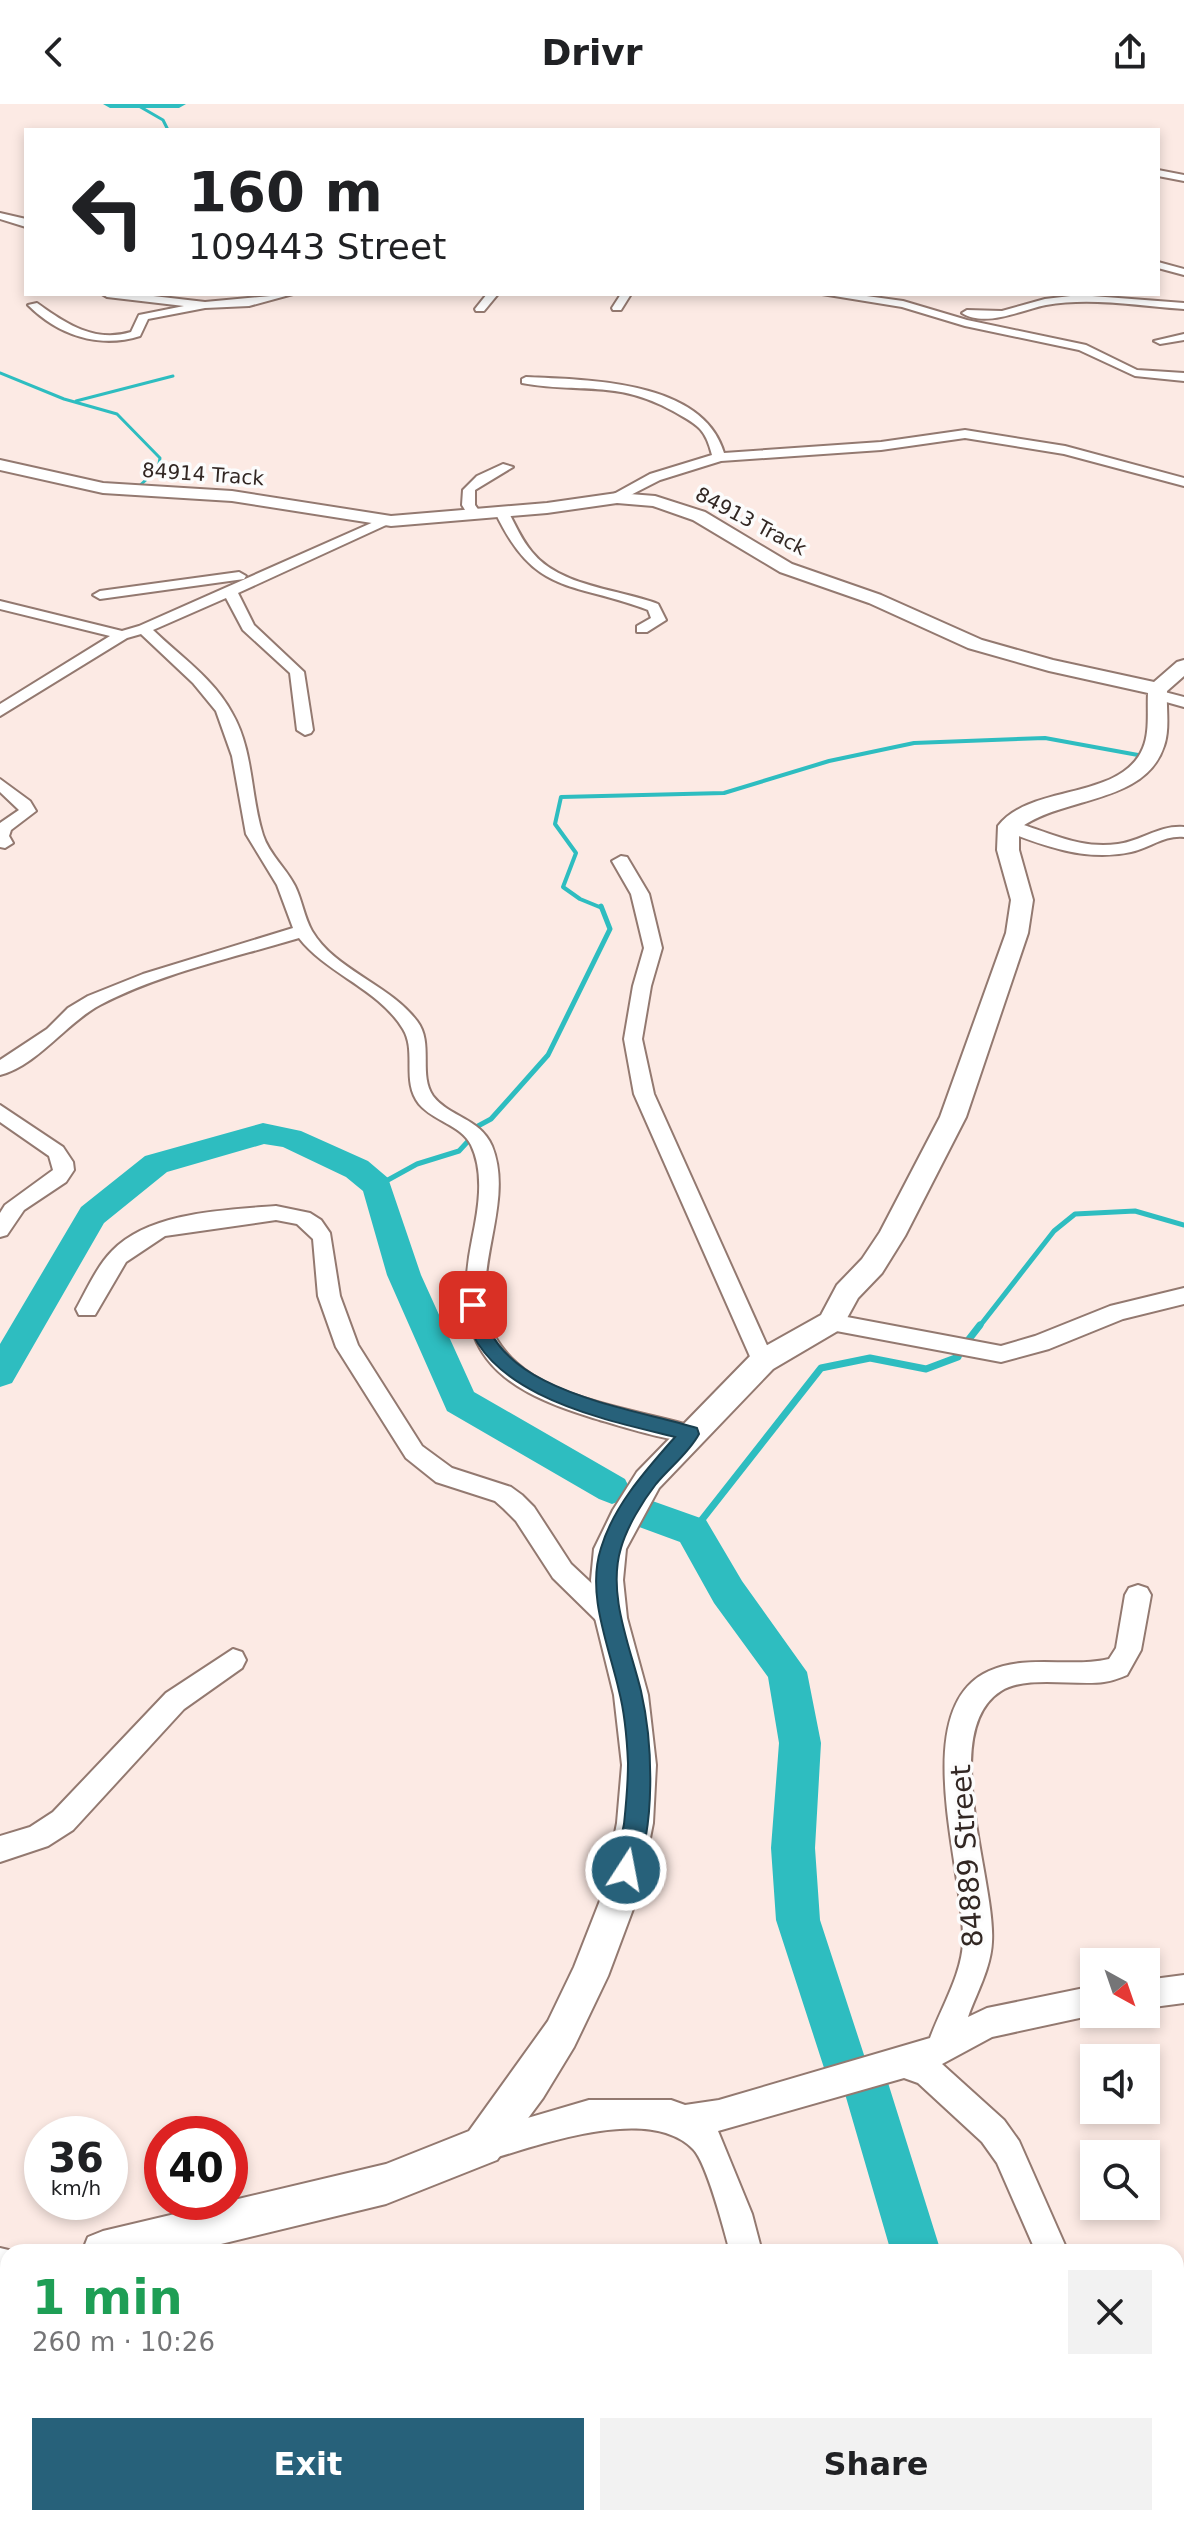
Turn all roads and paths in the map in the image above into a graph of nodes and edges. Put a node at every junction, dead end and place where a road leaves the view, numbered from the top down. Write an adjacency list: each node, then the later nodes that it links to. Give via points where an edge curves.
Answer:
1 (1160, 173): 2 (street)
2 (1184, 178)
3 (0, 216): 4 (street)
4 (24, 223)
5 (1160, 266): 6 (street)
6 (1184, 272)
7 (1160, 295): 13 (street)
8 (125, 296): 16 (street)
9 (279, 296): 16 (street)
10 (491, 296): 19 (street)
11 (625, 296): 18 (street)
12 (842, 296): 14 (street)
13 (1184, 299)
14 (903, 304): 17 (street, via 985,314 1079,298); 22 (street, via 1092,350 1135,373)
15 (33, 305): 16 (street, via 81,334 105,340 136,334 143,317)
16 (205, 305)
17 (1184, 306)
18 (617, 308)
19 (480, 309)
20 (1184, 337): 21 (street)
21 (1160, 341)
22 (1184, 377)
23 (526, 381): 24 (street, via 643,391 700,420)
24 (714, 439): 25 (street); 26 (street)
25 (759, 452): 26 (street); 29 (street, via 881,446 965,434 1054,447)
26 (719, 457): 30 (street)
27 (0, 465): 35 (street, 84914 Track, via 103,488 232,496)
28 (507, 467): 34 (street, via 471,486 467,504)
29 (1184, 482)
30 (642, 484): 31 (street); 32 (street)
31 (617, 498): 32 (street, 84913 Track); 33 (street, 84913 Track)
32 (655, 501): 44 (street, 84913 Track, via 699,516 786,568 875,599 975,644)
33 (502, 512): 34 (street, 84913 Track); 41 (street, via 525,557 544,572 653,607 659,620)
34 (475, 515): 35 (street, 84913 Track)
35 (397, 520): 36 (street, 84913 Track)
36 (264, 575): 37 (street, 84913 Track); 38 (street)
37 (229, 589): 40 (street, 84913 Track); 46 (street, via 248,627 297,672)
38 (100, 595)
39 (0, 605): 42 (street)
40 (144, 629): 42 (street, 84913 Track); 52 (street, via 225,712 243,764 254,837 287,886)
41 (642, 629)
42 (122, 635): 45 (street, 84913 Track)
43 (1184, 666): 44 (street)
44 (1166, 696): 48 (street, via 1154,747 1145,762 1116,782 1037,810)
45 (0, 711)
46 (305, 730)
47 (0, 784): 50 (street, via 28,811 3,828)
48 (1009, 826): 49 (street, via 1085,849 1124,849 1165,832); 58 (street, via 1005,840 1022,910 953,1117 892,1236 847,1292)
49 (1184, 832)
50 (5, 843)
51 (621, 861): 59 (street, via 640,894 653,948 633,1039 644,1094)
52 (303, 931): 53 (street, via 95,1000); 60 (street, via 412,1026 424,1098 471,1130 483,1148 489,1219 473,1305 493,1354 546,1390)
53 (0, 1069)
54 (0, 1111): 55 (street, via 53,1147 65,1168 56,1181 16,1205)
55 (0, 1230)
56 (1184, 1296): 58 (street, via 1118,1312 1001,1354)
57 (87, 1309): 62 (street, via 118,1257 160,1229 276,1213 303,1218 323,1238 329,1296 347,1347 414,1452 444,1475 513,1502 562,1571)
58 (831, 1322): 59 (street)
59 (763, 1361): 60 (street)
60 (690, 1434): 62 (street, via 648,1480 610,1549)
61 (1138, 1595): 68 (street, 84889 Street, via 1128,1650 1118,1667 1008,1677 992,1681 969,1702 960,1743 960,1806 978,1941)
62 (611, 1618): 71 (street, via 631,1695 639,1765 635,1823 621,1893 561,2034)
63 (233, 1660): 64 (street, via 175,1701 63,1821 38,1837)
64 (0, 1849)
65 (1184, 1989): 66 (street)
66 (1160, 1992)
67 (1080, 2004): 68 (street, via 987,2023)
68 (941, 2049): 69 (street)
69 (904, 2063): 70 (street, via 719,2115 684,2121); 74 (street, via 928,2072 993,2131 1008,2152)
70 (671, 2115): 71 (street, via 589,2115); 73 (street, via 706,2139)
71 (483, 2146): 72 (street, via 386,2184)
72 (136, 2244)
73 (744, 2244)
74 (1049, 2244)

